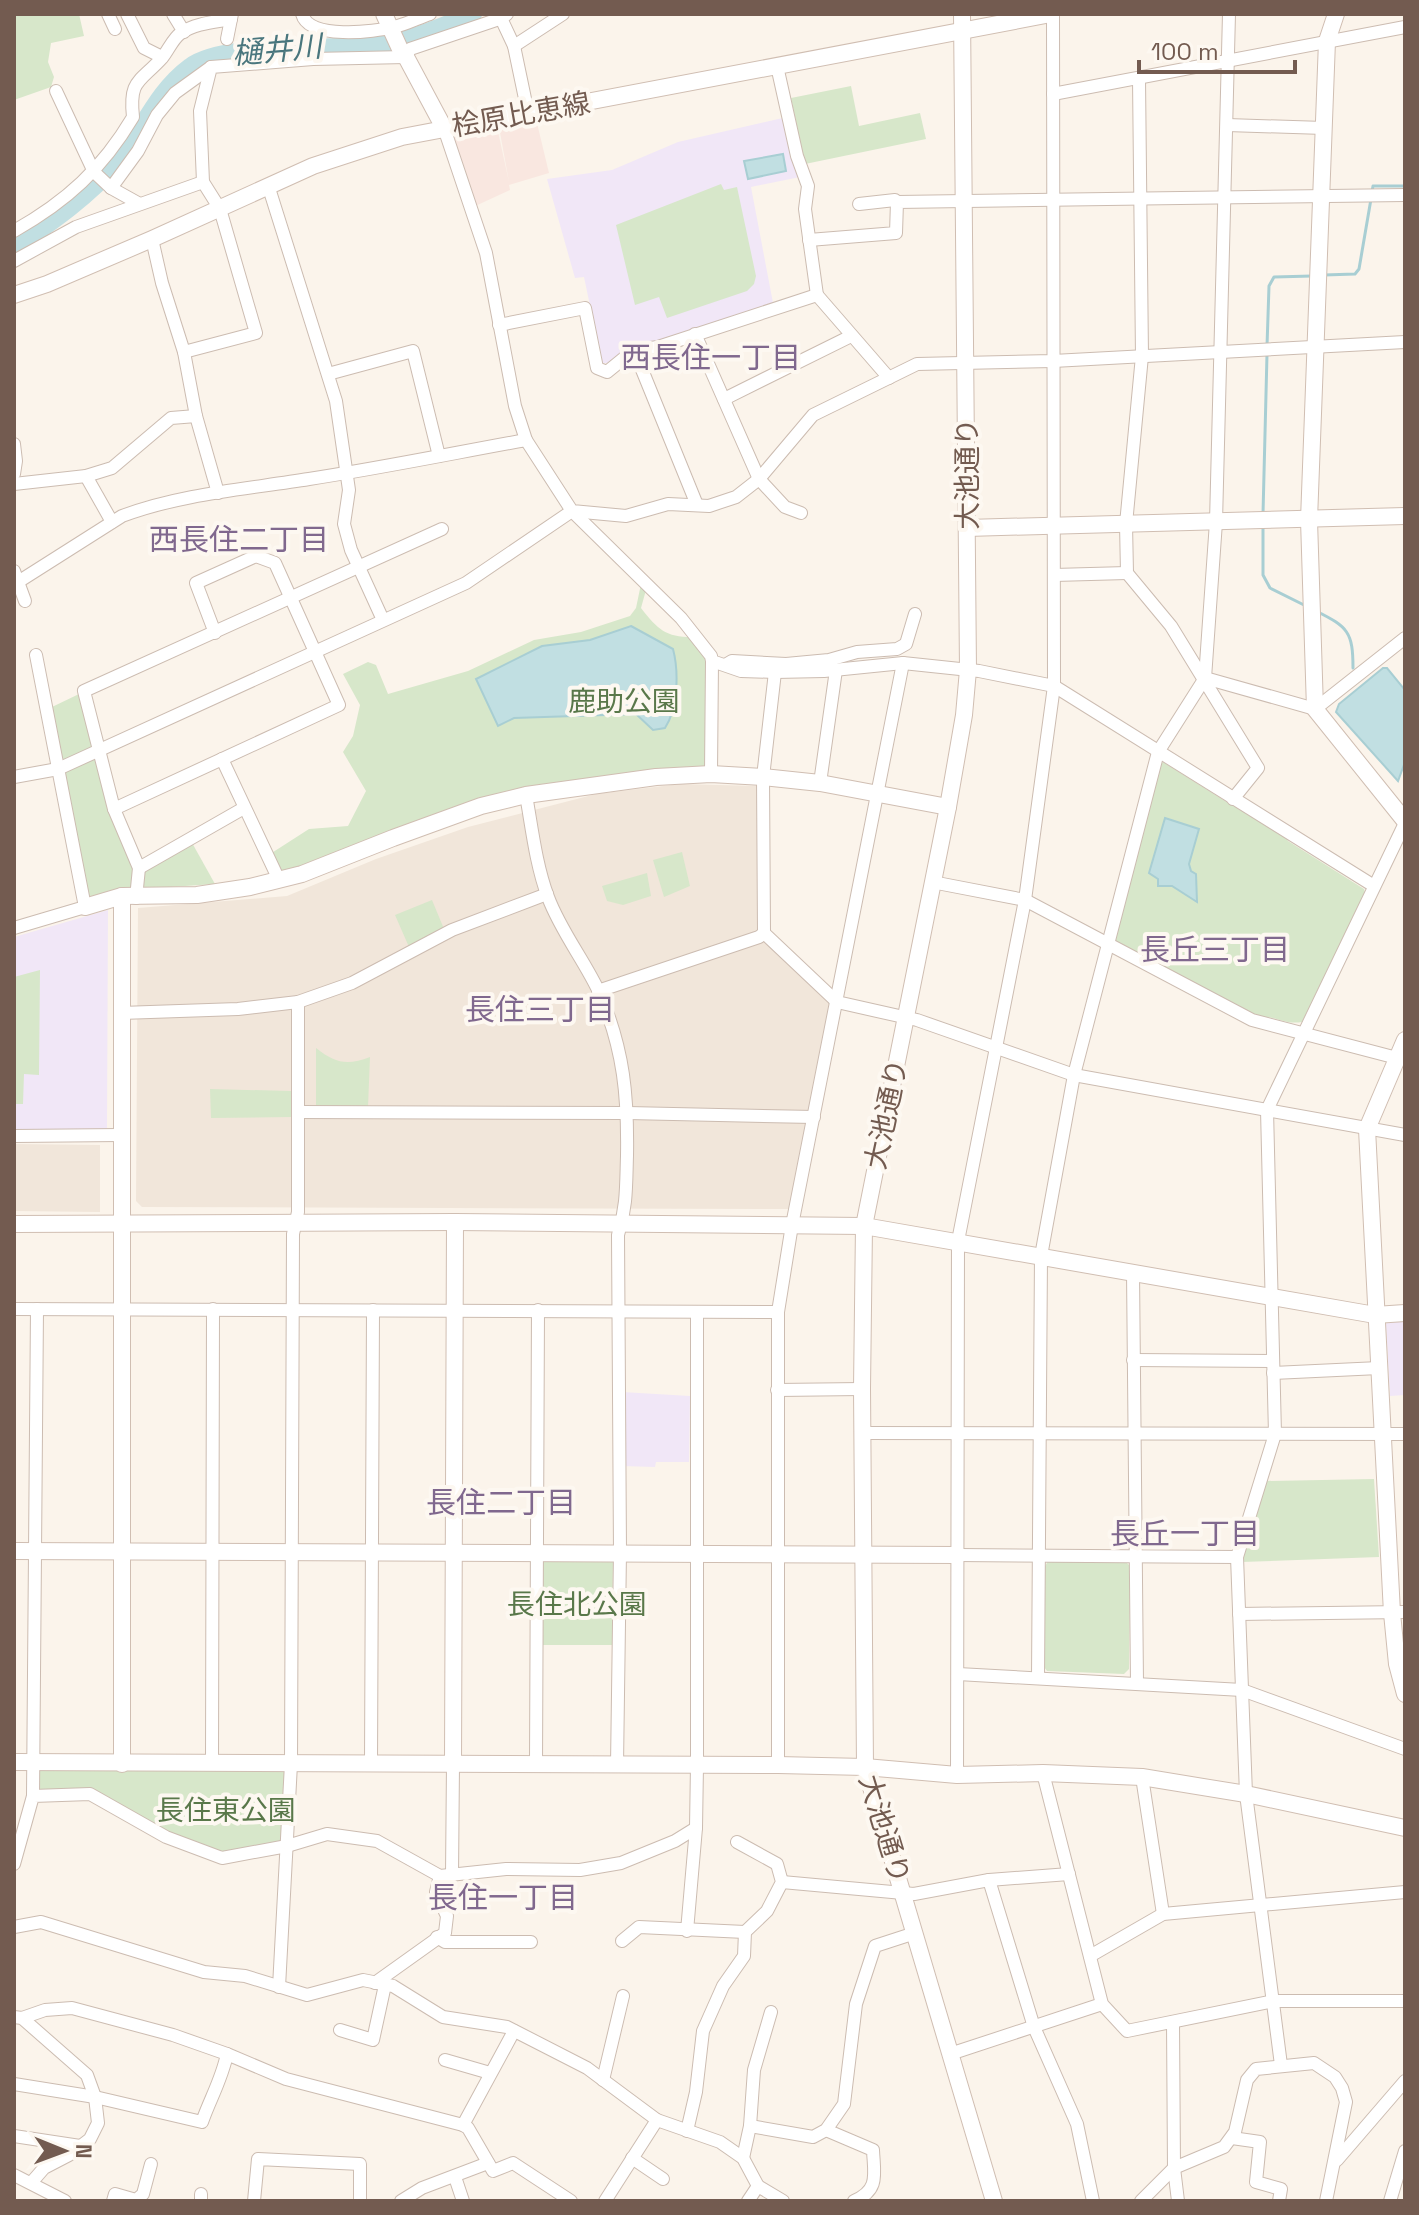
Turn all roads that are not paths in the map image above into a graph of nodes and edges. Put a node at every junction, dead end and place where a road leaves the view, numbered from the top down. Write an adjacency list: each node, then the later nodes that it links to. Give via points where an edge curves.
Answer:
1 (108, 14): 15 (street)
2 (127, 14): 21 (street, via 144,48)
3 (173, 14): 16 (street)
4 (302, 14): 12 (street, via 316,30)
5 (430, 14): 12 (street)
6 (563, 14): 19 (street)
7 (1052, 14): 13 (street, 桧原比恵線); 27 (street)
8 (1229, 14): 22 (street)
9 (1336, 14): 18 (street)
10 (503, 15): 19 (street); 20 (street)
11 (232, 17): 16 (street); 17 (street)
12 (387, 21): 20 (street)
13 (962, 22): 23 (street, 桧原比恵線); 42 (street, 大池通り)
14 (1405, 27): 18 (street)
15 (115, 29)
16 (184, 32): 21 (street)
17 (227, 39)
18 (1327, 41): 22 (street); 31 (street)
19 (514, 46): 28 (street)
20 (403, 53): 24 (street); 30 (street)
21 (162, 57): 32 (street, via 137,82 131,95 133,117)
22 (1228, 62): 25 (street); 29 (street)
23 (777, 66): 28 (street, 桧原比恵線); 48 (street, via 808,186)
24 (211, 67): 33 (street, via 200,111); 35 (street, via 175,93)
25 (1139, 79): 27 (street); 39 (street)
26 (56, 91): 32 (street)
27 (1053, 94): 40 (street)
28 (528, 113): 30 (street, 桧原比恵線)
29 (1227, 125): 31 (street); 38 (street)
30 (444, 128): 34 (street, 桧原比恵線, via 353,152); 52 (street, via 486,253)
31 (1324, 128): 37 (street)
32 (94, 172): 35 (street); 46 (street, via 51,210)
33 (203, 182): 43 (street); 45 (street)
34 (268, 185): 45 (street, 桧原比恵線); 63 (street)
35 (110, 187): 43 (street)
36 (1405, 195): 37 (street)
37 (1322, 198): 38 (street); 56 (street)
38 (1224, 199): 39 (street); 59 (street)
39 (1141, 200): 40 (street); 60 (street)
40 (1053, 201): 42 (street); 61 (street)
41 (897, 202): 42 (street); 44 (street); 48 (street, via 896,233)
42 (965, 202): 62 (street, 大池通り)
43 (138, 203): 49 (street, via 76,227)
44 (859, 204)
45 (220, 209): 47 (street, 桧原比恵線); 58 (street, via 256,333)
46 (14, 231)
47 (152, 239): 50 (street, 桧原比恵線); 58 (street)
48 (809, 240): 51 (street)
49 (14, 261)
50 (14, 295)
51 (817, 295): 53 (street); 54 (street)
52 (499, 325): 57 (street, via 585,308 597,368 607,372); 67 (street)
53 (695, 334): 57 (street); 65 (street)
54 (851, 336): 64 (street); 65 (street)
55 (1405, 342): 56 (street)
56 (1316, 347): 59 (street); 80 (street)
57 (634, 350): 76 (street)
58 (184, 352): 66 (street)
59 (1220, 352): 60 (street); 82 (street)
60 (1142, 356): 61 (street); 83 (street)
61 (1053, 361): 62 (street); 84 (street)
62 (966, 363): 64 (street, via 917,364); 85 (street, 大池通り)
63 (328, 374): 69 (street, via 413,351); 70 (street)
64 (889, 378): 73 (street, via 813,415)
65 (724, 399): 73 (street)
66 (196, 416): 72 (street, via 171,418 112,468); 75 (street)
67 (526, 440): 69 (street); 77 (street)
68 (14, 444): 71 (street)
69 (439, 456): 70 (street)
70 (348, 473): 75 (street); 87 (street, via 344,524)
71 (14, 474)
72 (86, 476): 74 (street); 81 (street)
73 (759, 479): 76 (street, via 736,497); 78 (street, via 785,507)
74 (14, 484)
75 (218, 493): 81 (street, via 139,510)
76 (697, 505): 77 (street, via 668,504 626,516)
77 (572, 511): 94 (street, via 466,583); 99 (street, via 681,618)
78 (801, 513)
79 (1405, 516): 80 (street)
80 (1309, 520): 82 (street); 106 (street)
81 (112, 522): 90 (street)
82 (1216, 522): 83 (street); 104 (street)
83 (1126, 524): 84 (street); 88 (street)
84 (1054, 526): 85 (street); 89 (street)
85 (967, 528): 102 (street, 大池通り)
86 (442, 529): 87 (street)
87 (359, 567): 91 (street); 94 (street)
88 (1127, 573): 89 (street); 104 (street)
89 (1054, 575): 105 (street)
90 (16, 577): 92 (street)
91 (291, 598): 95 (street); 95 (street, via 275,563 256,556 196,583); 97 (street)
92 (25, 601)
93 (915, 614): 99 (street, via 906,644 897,649 786,664)
94 (383, 620): 97 (street)
95 (215, 633): 107 (street, via 84,691)
96 (1405, 638): 106 (street)
97 (314, 652): 107 (street); 109 (street, via 339,705)
98 (36, 655): 110 (street)
99 (718, 663): 103 (street, via 741,671); 111 (street)
100 (903, 663): 101 (street); 102 (street); 115 (street)
101 (836, 670): 103 (street); 114 (street)
102 (968, 670): 105 (street); 118 (street, 大池通り)
103 (775, 672): 113 (street)
104 (1205, 678): 106 (street); 108 (street); 117 (street, via 1258,768)
105 (1054, 686): 108 (street); 128 (street)
106 (1315, 709): 121 (street)
107 (100, 750): 110 (street); 120 (street)
108 (1158, 752): 117 (street); 133 (street)
109 (222, 759): 119 (street); 120 (street)
110 (58, 769): 112 (street); 129 (street)
111 (711, 774): 113 (street); 116 (street)
112 (14, 777)
113 (763, 777): 114 (street); 132 (street)
114 (820, 783): 115 (street)
115 (878, 793): 118 (street); 136 (street)
116 (526, 795): 123 (street, via 481,806); 126 (street)
117 (1233, 799): 125 (street)
118 (948, 807): 124 (street, 大池通り)
119 (244, 808): 122 (street); 123 (street)
120 (114, 809): 122 (street)
121 (1405, 822): 125 (street)
122 (139, 868): 127 (street)
123 (279, 880): 127 (street, via 197,895)
124 (932, 882): 128 (street); 138 (street, 大池通り)
125 (1374, 886): 139 (street)
126 (547, 894): 134 (street); 135 (street, via 452,930 352,983)
127 (129, 897): 129 (street); 137 (street)
128 (1025, 900): 133 (street); 141 (street)
129 (85, 907): 131 (street)
130 (14, 913): 131 (street)
131 (16, 928)
132 (764, 933): 134 (street); 136 (street)
133 (1108, 943): 139 (street, via 1252,1020); 143 (street)
134 (598, 991): 146 (street, via 624,1066)
135 (298, 1002): 137 (street); 145 (street)
136 (837, 1002): 138 (street); 147 (street)
137 (121, 1013): 149 (street)
138 (907, 1017): 141 (street); 158 (street, 大池通り)
139 (1304, 1032): 142 (street); 144 (street)
140 (1405, 1040): 142 (street)
141 (995, 1048): 143 (street); 159 (street)
142 (1397, 1058): 148 (street)
143 (1074, 1075): 144 (street); 160 (street)
144 (1267, 1110): 148 (street); 162 (street)
145 (299, 1112): 146 (street); 153 (street)
146 (628, 1113): 147 (street); 156 (street)
147 (814, 1117): 157 (street)
148 (1367, 1129): 150 (street); 175 (street)
149 (120, 1135): 151 (street); 155 (street)
150 (1405, 1135)
151 (14, 1136)
152 (455, 1222): 153 (street); 156 (street); 169 (street)
153 (295, 1223): 155 (street); 167 (street)
154 (14, 1224): 155 (street)
155 (121, 1224): 163 (street)
156 (621, 1225): 157 (street); 171 (street)
157 (792, 1225): 158 (street); 173 (street)
158 (864, 1226): 159 (street); 179 (street, 大池通り)
159 (958, 1241): 160 (street); 184 (street)
160 (1041, 1256): 161 (street); 182 (street)
161 (1133, 1272): 162 (street); 176 (street)
162 (1270, 1296): 175 (street); 177 (street)
163 (123, 1308): 165 (street); 166 (street); 189 (street)
164 (14, 1309): 165 (street)
165 (37, 1309): 192 (street)
166 (213, 1309): 167 (street); 193 (street)
167 (293, 1309): 168 (street); 194 (street)
168 (373, 1310): 169 (street); 190 (street)
169 (454, 1310): 170 (street); 195 (street)
170 (538, 1310): 171 (street); 196 (street)
171 (617, 1311): 172 (street); 191 (street)
172 (697, 1312): 173 (street); 198 (street)
173 (778, 1312): 180 (street)
174 (1405, 1313): 175 (street)
175 (1375, 1315): 178 (street)
176 (1133, 1360): 177 (street); 183 (street)
177 (1272, 1367): 178 (street); 185 (street)
178 (1379, 1368): 186 (street)
179 (862, 1389): 180 (street); 181 (street, 大池通り)
180 (777, 1390): 197 (street)
181 (862, 1433): 184 (street); 199 (street, 大池通り)
182 (1040, 1433): 183 (street); 184 (street); 201 (street)
183 (1134, 1433): 185 (street); 202 (street)
184 (958, 1434): 200 (street)
185 (1275, 1434): 186 (street); 203 (street)
186 (1382, 1434): 187 (street); 204 (street)
187 (1405, 1434)
188 (14, 1551): 192 (street)
189 (121, 1552): 192 (street); 193 (street); 215 (street)
190 (372, 1552): 194 (street); 195 (street); 217 (street)
191 (620, 1552): 196 (street); 198 (street); 220 (street)
192 (33, 1553): 214 (street)
193 (212, 1553): 194 (street); 213 (street)
194 (292, 1553): 216 (street)
195 (455, 1553): 196 (street); 218 (street)
196 (537, 1553): 219 (street)
197 (778, 1554): 198 (street); 199 (street); 222 (street)
198 (698, 1555): 221 (street)
199 (863, 1555): 200 (street); 223 (street, 大池通り)
200 (958, 1555): 201 (street); 206 (street)
201 (1039, 1555): 202 (street); 207 (street)
202 (1135, 1556): 203 (street); 208 (street)
203 (1237, 1557): 205 (street)
204 (1399, 1612): 205 (street); 210 (street, via 1397,1664)
205 (1239, 1614): 209 (street)
206 (958, 1674): 207 (street); 225 (street)
207 (1038, 1677): 208 (street)
208 (1137, 1683): 209 (street)
209 (1242, 1690): 211 (street); 227 (street)
210 (1405, 1694)
211 (1405, 1749)
212 (14, 1762): 214 (street)
213 (212, 1763): 215 (street); 216 (street)
214 (33, 1764): 215 (street); 228 (street)
215 (122, 1764)
216 (291, 1764): 217 (street); 232 (street)
217 (371, 1764): 218 (street)
218 (453, 1764): 219 (street); 235 (street)
219 (536, 1764): 220 (street)
220 (617, 1765): 221 (street)
221 (697, 1765): 222 (street); 229 (street)
222 (778, 1765): 223 (street)
223 (865, 1767): 225 (street); 239 (street, 大池通り)
224 (1043, 1773): 225 (street); 226 (street); 234 (street)
225 (957, 1775)
226 (1142, 1777): 227 (street); 241 (street)
227 (1246, 1794): 230 (street); 240 (street)
228 (33, 1796): 232 (street, via 90,1794 166,1837 222,1858); 233 (street)
229 (696, 1828): 235 (street, via 621,1863); 243 (street)
230 (1405, 1828)
231 (737, 1842): 237 (street, via 777,1864)
232 (287, 1846): 235 (street, via 327,1834 377,1841); 251 (street)
233 (14, 1864)
234 (1069, 1874): 236 (street); 249 (street)
235 (446, 1876): 246 (street, via 436,1892 447,1916 445,1933)
236 (989, 1880): 239 (street); 259 (street)
237 (782, 1882): 239 (street); 244 (street, via 767,1911)
238 (1405, 1892): 240 (street)
239 (904, 1893): 245 (street, 大池通り)
240 (1259, 1905): 241 (street); 253 (street)
241 (1163, 1914): 249 (street)
242 (14, 1927): 251 (street, via 41,1922 204,1972 245,1976)
243 (687, 1931): 244 (street); 247 (street, via 639,1927)
244 (745, 1932): 275 (street, via 744,1956 723,1986 703,2031)
245 (915, 1933): 263 (street, 大池通り); 274 (street, via 875,1946 856,2004 844,2104)
246 (437, 1937): 248 (street, via 445,1942); 250 (street)
247 (622, 1941)
248 (531, 1942)
249 (1090, 1956): 255 (street)
250 (380, 1984): 251 (street, via 363,1980 307,1995); 260 (street, via 373,2040); 261 (street, via 393,1986 443,2017)
251 (279, 1987)
252 (623, 1996): 267 (street)
253 (1274, 2001): 254 (street); 258 (street); 265 (street)
254 (1405, 2001)
255 (1102, 2004): 258 (street, via 1127,2031); 259 (street)
256 (771, 2012): 273 (street, via 754,2070)
257 (18, 2017): 262 (street, via 72,2008); 270 (street, via 87,2075)
258 (1173, 2022): 285 (street)
259 (1034, 2027): 263 (street); 304 (street, via 1077,2124)
260 (340, 2030)
261 (514, 2031): 266 (street); 267 (street)
262 (227, 2054): 270 (street, via 202,2122); 272 (street, via 286,2079)
263 (950, 2054): 303 (street, 大池通り)
264 (445, 2060): 266 (street)
265 (1281, 2065): 277 (street, via 1256,2069 1247,2080); 283 (street, via 1314,2063 1342,2088 1346,2102)
266 (490, 2073): 272 (street)
267 (603, 2080): 271 (street)
268 (1405, 2081): 283 (street)
269 (14, 2084): 270 (street)
270 (95, 2097): 278 (street, via 98,2123)
271 (657, 2120): 275 (street); 280 (street)
272 (463, 2125): 282 (street)
273 (750, 2126): 274 (street, via 813,2137); 281 (street)
274 (826, 2130): 302 (street, via 873,2150 875,2182 866,2196)
275 (687, 2131): 281 (street, via 720,2142)
276 (14, 2136): 278 (street)
277 (1232, 2138): 285 (street, via 1224,2147); 307 (street, via 1260,2142 1256,2182 1281,2189)
278 (80, 2146): 289 (street, via 44,2168)
279 (1405, 2151): 291 (street)
280 (632, 2158): 288 (street); 299 (street)
281 (743, 2158): 290 (street)
282 (488, 2163): 287 (street); 298 (street, via 493,2171 513,2163)
283 (1335, 2163): 308 (street)
284 (151, 2164): 293 (street, via 143,2194 136,2200 115,2194)
285 (1174, 2168): 305 (street); 306 (street)
286 (14, 2175): 289 (street)
287 (455, 2177): 296 (street); 297 (street)
288 (663, 2179)
289 (31, 2183): 292 (street)
290 (758, 2186): 300 (street); 301 (street)
291 (1393, 2198)
292 (65, 2201)
293 (113, 2201)
294 (254, 2201): 295 (street, via 258,2159 360,2164)
295 (360, 2201)
296 (401, 2201)
297 (463, 2201)
298 (571, 2201)
299 (605, 2201)
300 (748, 2201)
301 (783, 2201)
302 (854, 2201)
303 (994, 2201)
304 (1093, 2201)
305 (1141, 2201)
306 (1178, 2201)
307 (1279, 2201)
308 (1326, 2201)

